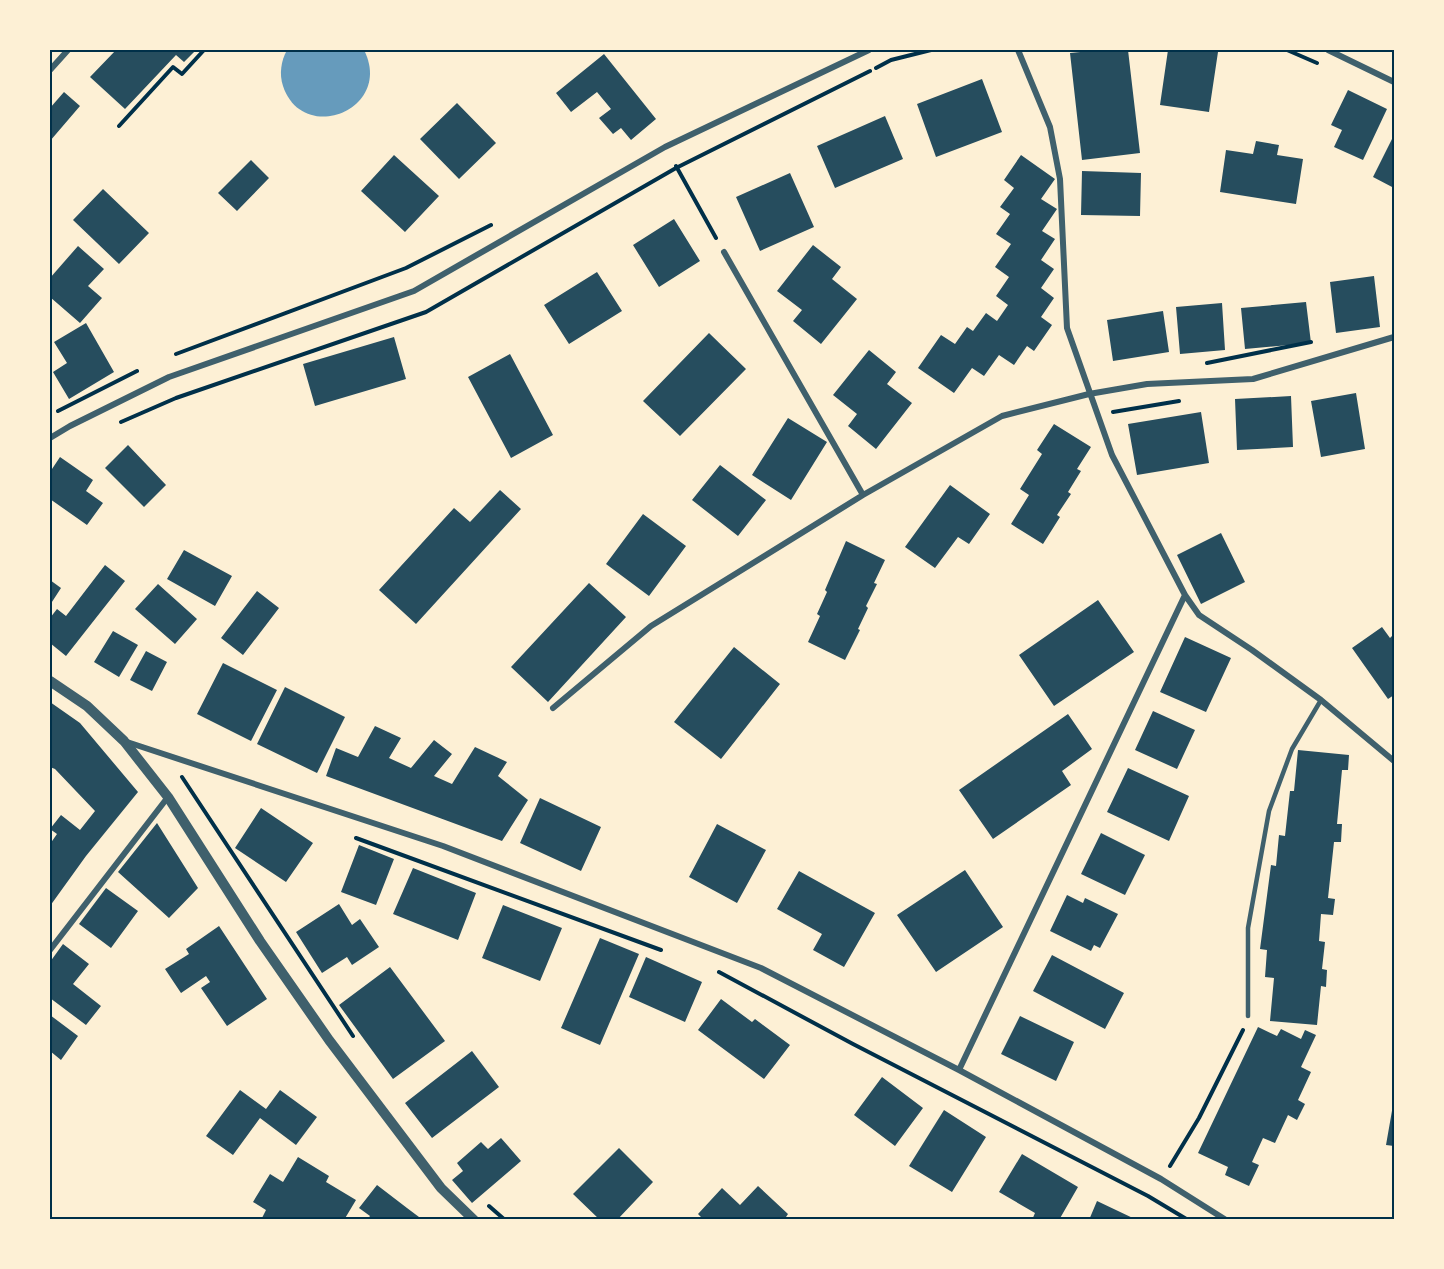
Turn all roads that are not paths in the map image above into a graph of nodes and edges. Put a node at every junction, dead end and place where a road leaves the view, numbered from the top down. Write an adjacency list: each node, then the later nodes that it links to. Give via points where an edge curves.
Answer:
1 (68, 50): 5 (street)
2 (869, 50): 10 (street, via 665,147 414,291 169,377)
3 (1018, 50): 9 (street, via 1050,127 1060,179 1067,328)
4 (1328, 50): 6 (street)
5 (50, 70)
6 (1395, 82)
7 (724, 252): 11 (street)
8 (1395, 337): 9 (street, via 1254,379 1147,384)
9 (1089, 394): 11 (street, via 1002,416); 12 (street, via 1112,455)
10 (50, 438)
11 (863, 495): 15 (street, via 651,626)
12 (1185, 595): 14 (street, via 1199,615); 21 (street)
13 (50, 681): 16 (street, via 87,706)
14 (1321, 700): 17 (street); 20 (lane, via 1292,749 1269,811 1248,928)
15 (553, 708)
16 (124, 741): 18 (street); 21 (street, via 443,846 761,968)
17 (1395, 761)
18 (168, 797): 19 (street); 22 (street, via 329,1040 441,1188)
19 (50, 950)
20 (1248, 1016)
21 (959, 1070): 23 (street, via 1161,1179)
22 (474, 1220)
23 (1226, 1220)

